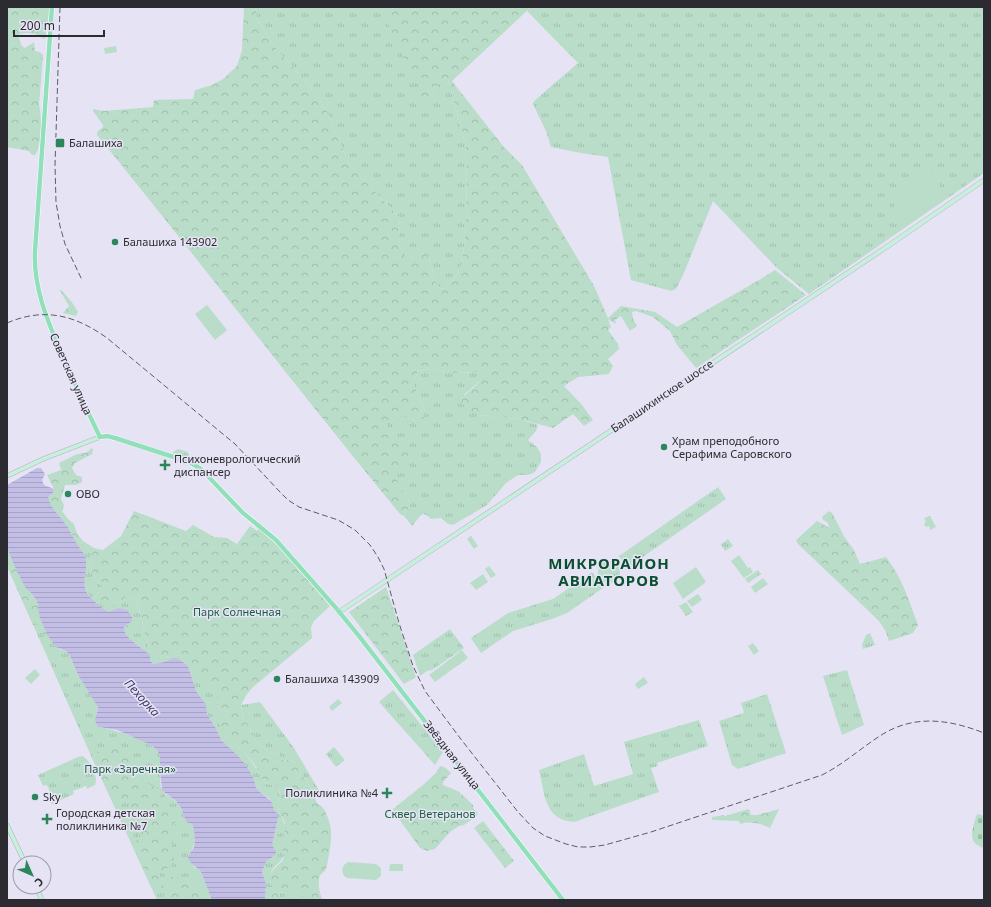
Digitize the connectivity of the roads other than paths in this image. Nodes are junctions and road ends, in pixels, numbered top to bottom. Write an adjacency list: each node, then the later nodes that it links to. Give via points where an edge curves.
1 (52, 7): 3 (main road, Советская улица, via 35,278 54,337)
2 (984, 180): 5 (main road, Балашихинское шоссе)
3 (100, 437): 4 (main road); 5 (main road, via 115,438 189,462 197,467 243,513 276,540)
4 (7, 476)
5 (339, 612): 8 (main road, Звёздная улица)
6 (7, 825): 7 (main road)
7 (21, 855)
8 (563, 900)

